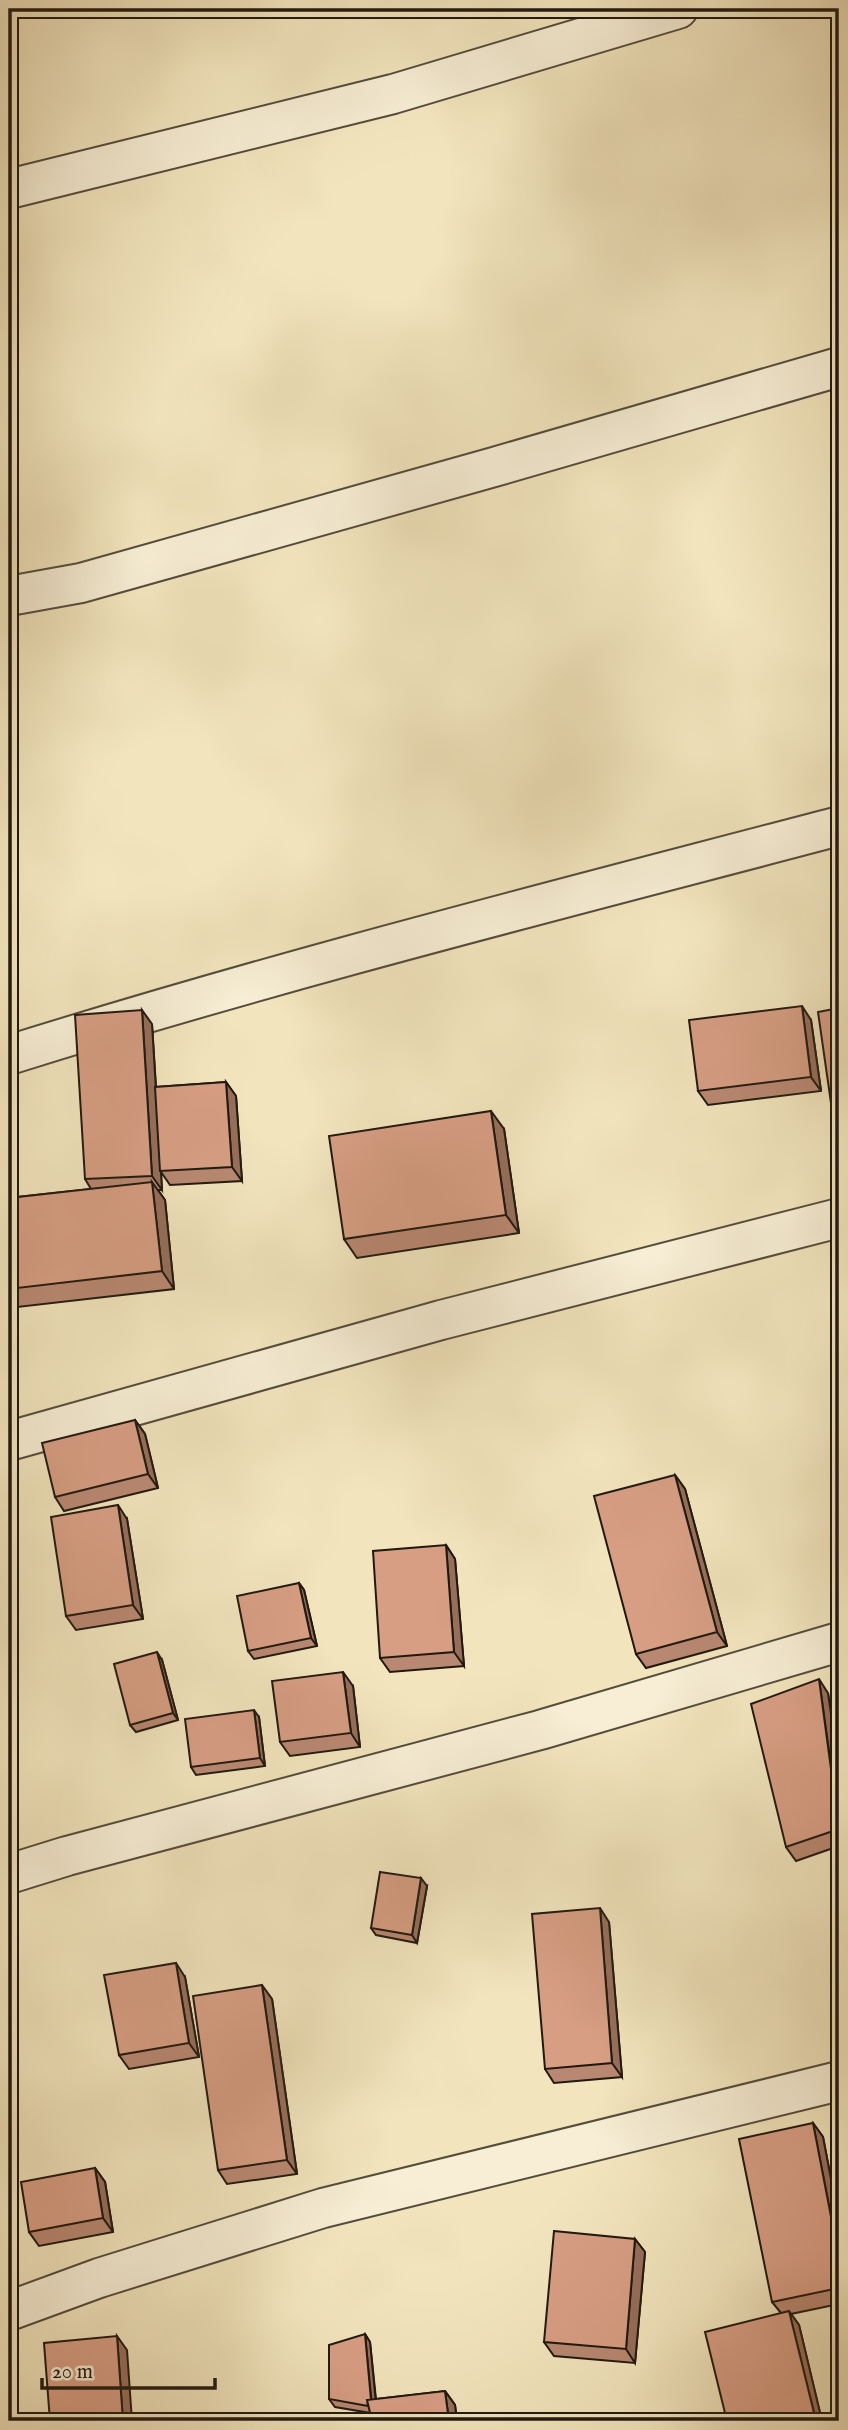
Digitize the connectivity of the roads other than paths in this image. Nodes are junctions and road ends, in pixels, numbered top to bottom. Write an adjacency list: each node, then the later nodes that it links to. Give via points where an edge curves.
1 (678, 9): 2 (street, via 393,94)
2 (9, 189)
3 (839, 367): 4 (street, via 108,575)
4 (9, 596)
5 (839, 826): 6 (street, via 467,924)
6 (9, 1055)
7 (839, 1218): 8 (street, via 441,1320)
8 (9, 1441)
9 (839, 1642): 10 (street, via 541,1730)
10 (9, 1874)
11 (839, 2081): 12 (street, via 323,2208)
12 (9, 2311)

